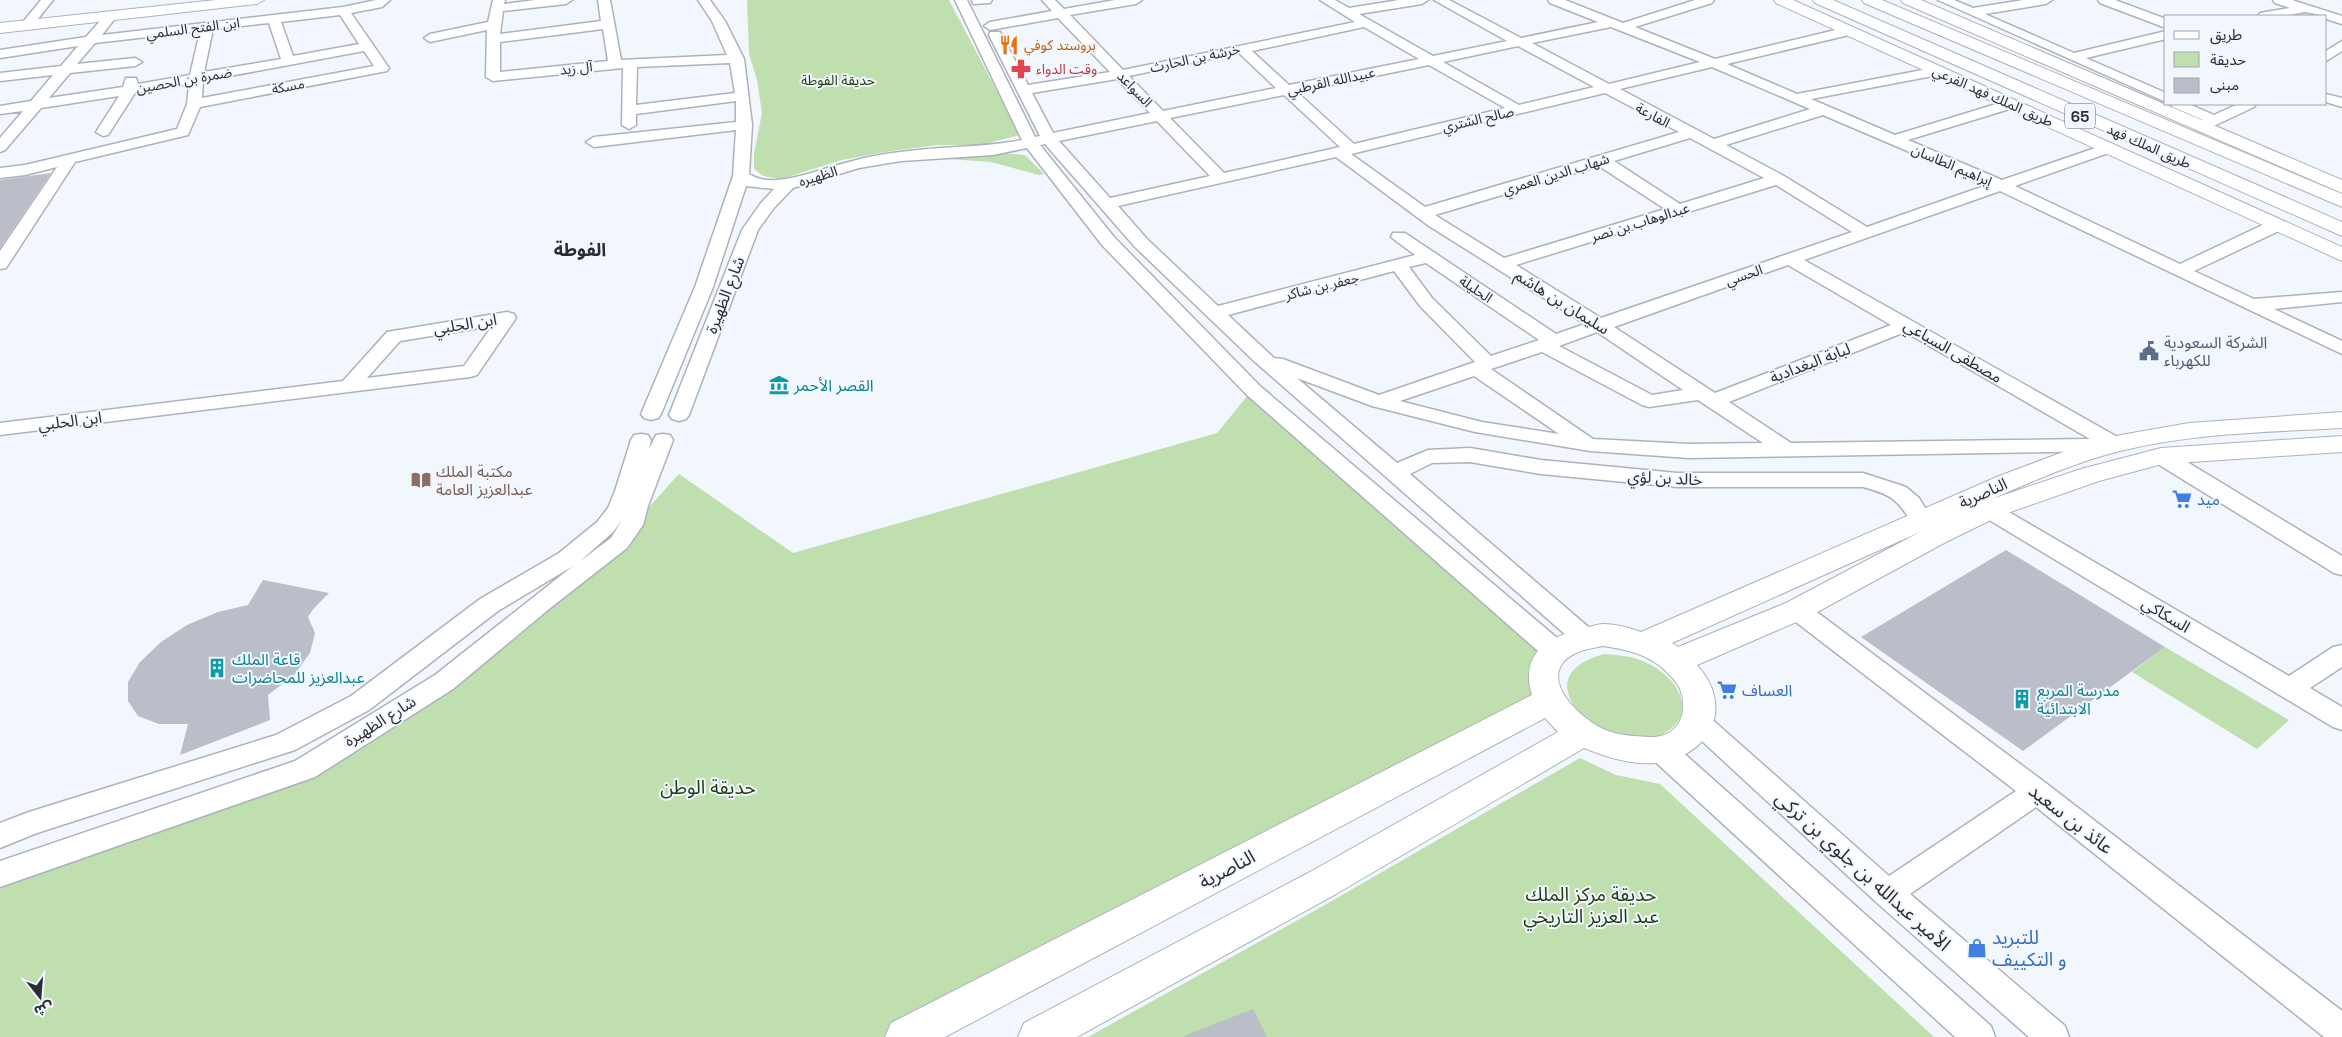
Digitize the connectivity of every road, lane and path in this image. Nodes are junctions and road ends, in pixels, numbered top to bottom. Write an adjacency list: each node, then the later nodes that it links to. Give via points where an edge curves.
1 (47, 0): 38 (street)
2 (116, 0): 34 (street)
3 (227, 0): 27 (main road)
4 (257, 0): 34 (main road)
5 (384, 0): 30 (street, ابن الفتح السلمي)
6 (566, 0): 28 (street)
7 (604, 0): 42 (street)
8 (704, 0): 60 (street, via 715,14)
9 (975, 0): 45 (street); 97 (street)
10 (1048, 0): 33 (street, السواعد)
11 (1136, 0): 33 (street)
12 (1326, 0): 31 (street)
13 (1422, 0): 31 (street)
14 (1440, 0): 52 (street, الفارعة)
15 (1558, 0): 43 (street, إبراهيم الطاسان)
16 (1708, 0): 43 (street, عبيدالله القرطبي)
17 (1781, 0): 47 (main road, طريق الملك فهد الفرعي)
18 (1800, 0): 78 (main road, via 2009,91)
19 (1820, 0): 78 (main road, طريق الملك فهد / 65)
20 (1869, 0): 105 (main road, طريق الملك فهد / 65)
21 (1895, 0): 105 (main road, via 2175,123)
22 (1908, 0): 91 (main road)
23 (1944, 0): 32 (street)
24 (2046, 0): 32 (street)
25 (2104, 0): 40 (street)
26 (2279, 0): 29 (street)
27 (194, 2): 34 (main road)
28 (498, 4): 41 (street, آل زيد)
29 (2306, 8): 35 (street); 37 (street)
30 (344, 11): 36 (street, ابن الفتح السلمي); 55 (street)
31 (1346, 12): 39 (street)
32 (1972, 12): 59 (street)
33 (1062, 13): 45 (street); 68 (street, السواعد)
34 (108, 15): 38 (main road); 46 (main road); 51 (street)
35 (2269, 15)
36 (274, 19): 44 (street, ابن الفتح السلمي); 62 (street)
37 (2342, 20)
38 (30, 22): 46 (main road)
39 (1366, 23): 56 (street, خرشة بن الحارث); 61 (street)
40 (2164, 23)
41 (494, 24): 49 (street); 50 (street, آل زيد)
42 (608, 24): 50 (street); 63 (street)
43 (1618, 25): 52 (street, عبيدالله القرطبي); 65 (street, إبراهيم الطاسان)
44 (207, 26): 54 (street, ابن الفتح السلمي); 70 (street)
45 (990, 26): 73 (street)
46 (0, 27)
47 (1848, 31): 65 (street, صالح الشتري); 67 (main road, طريق الملك فهد الفرعي)
48 (2164, 36): 59 (street)
49 (430, 38)
50 (494, 39): 63 (street, آل زيد, via 492,77)
51 (91, 41): 54 (street, ابن الفتح السلمي); 57 (street, ابن الفتح السلمي); 66 (street)
52 (1519, 42): 61 (street, عبيدالله القرطبي); 71 (street, الفارعة)
53 (2342, 45): 58 (street)
54 (140, 48): 66 (street); 72 (street)
55 (367, 48): 62 (street, ضمرة بن الحصين); 80 (street, مسكة, via 382,68)
56 (1242, 49): 68 (street, خرشة بن الحارث); 74 (street, سليمان بن هاشم)
57 (0, 54)
58 (2327, 56)
59 (2073, 57): 76 (street)
60 (737, 59): 64 (street, آل زيد); 75 (street)
61 (1430, 60): 74 (street, عبيدالله القرطبي); 88 (street)
62 (288, 61): 70 (street, ضمرة بن الحصين)
63 (616, 64): 64 (street, آل زيد)
64 (630, 64): 87 (street)
65 (1716, 64): 71 (street, صالح الشتري); 77 (street, إبراهيم الطاسان)
66 (66, 69): 69 (street); 83 (street)
67 (1938, 71): 77 (street); 81 (main road, طريق الملك فهد الفرعي)
68 (1121, 74): 73 (street, خرشة بن الحارث); 90 (street, السواعد)
69 (0, 77)
70 (196, 77): 72 (street, ضمرة بن الحصين); 80 (street)
71 (1606, 89): 88 (street, صالح الشتري); 94 (street, الفارعة)
72 (130, 90): 83 (street, ضمرة بن الحصين); 93 (street)
73 (1024, 90): 97 (street)
74 (1286, 91): 90 (street, عبيدالله القرطبي); 102 (street, سليمان بن هاشم)
75 (743, 96): 87 (street); 92 (street)
76 (2164, 97)
77 (1796, 98): 89 (street, إبراهيم الطاسان)
78 (2041, 98): 120 (main road, طريق الملك فهد / 65)
79 (2327, 98): 82 (street)
80 (194, 104): 104 (street, via 183,132)
81 (2010, 104): 96 (street); 101 (main road, طريق الملك فهد الفرعي)
82 (2342, 104)
83 (34, 105): 86 (street, ضمرة بن الحصين); 100 (street)
84 (2179, 105): 91 (street)
85 (2247, 105): 91 (street)
86 (0, 110)
87 (630, 110): 95 (street)
88 (1518, 110): 102 (street, صالح الشتري)
89 (1823, 110): 96 (street, إبراهيم الطاسان); 99 (street)
90 (1162, 117): 97 (street, عبيدالله القرطبي); 110 (street, السواعد)
91 (2207, 124): 114 (main road)
92 (745, 125): 95 (street); 109 (street)
93 (103, 132)
94 (1689, 134): 99 (street, الفارعة); 106 (street, شهاب الدين العمري)
95 (629, 139): 98 (street)
96 (1894, 140): 113 (street, إبراهيم الطاسان)
97 (1040, 141): 103 (street, الظهيره); 107 (street); 116 (street)
98 (594, 142)
99 (1711, 145): 111 (street, الفارعة)
100 (0, 147)
101 (2109, 148): 113 (street, الحسي); 119 (main road, طريق الملك فهد الفرعي)
102 (1345, 150): 110 (street, صالح الشتري); 118 (street, سليمان بن هاشم)
103 (974, 152): 107 (street, via 1025,153 1042,160); 112 (street, الظهيره, via 901,156 857,164)
104 (70, 159): 108 (street); 126 (street)
105 (2245, 159): 115 (main road, طريق الملك فهد / 65)
106 (1601, 160): 117 (street); 118 (street, شهاب الدين العمري)
107 (1053, 170): 159 (street, via 1108,241 1254,391)
108 (0, 173)
109 (741, 176): 112 (street, الظهيره, via 752,183); 142 (street, شارع الظهيرة, via 704,287)
110 (1221, 179): 116 (street, صالح الشتري)
111 (1778, 180): 117 (street, عبدالوهاب بن نصر); 121 (street, الفارعة)
112 (788, 185): 143 (street, شارع الظهيرة, via 750,230)
113 (2000, 185): 121 (street, الحسي); 129 (street, إبراهيم الطاسان)
114 (2342, 187)
115 (2342, 201)
116 (1106, 204): 132 (street, via 1153,255)
117 (1678, 210): 127 (street, عبدالوهاب بن نصر)
118 (1429, 218): 122 (street, شهاب الدين العمري); 127 (street, سليمان بن هاشم)
119 (2277, 225): 123 (main road, طريق الملك فهد الفرعي); 129 (street)
120 (2342, 230)
121 (1865, 232): 125 (street, الحسي)
122 (1400, 237): 124 (street, الحليلة)
123 (2342, 255)
124 (1429, 257): 128 (street, جعفر بن شاكر); 135 (street, الحليلة)
125 (1790, 259): 133 (street, الحسي); 134 (street, مصطفى السباعي)
126 (0, 264)
127 (1502, 264): 133 (street, سليمان بن هاشم)
128 (1399, 266): 132 (street, جعفر بن شاكر); 138 (street)
129 (2180, 271): 131 (street, إبراهيم الطاسان)
130 (2342, 297): 131 (street)
131 (2251, 305): 136 (street, إبراهيم الطاسان)
132 (1214, 313): 137 (street)
133 (1599, 325): 135 (street, الحسي); 140 (street, سليمان بن هاشم)
134 (1907, 325): 140 (street, لبابة البغدادية); 148 (street, مصطفى السباعي)
135 (1548, 343): 138 (street, الحسي); 140 (street, الحليلة, via 1650,401)
136 (2342, 348)
137 (1261, 357): 141 (street); 152 (street)
138 (1482, 366): 141 (street, الحسي); 147 (street)
139 (349, 386): 139 (street, ابن الحلبي, via 394,336 507,318 470,371); 145 (street, ابن الحلبي)
140 (1707, 397): 150 (street, سليمان بن هاشم)
141 (1379, 402): 147 (street, via 1482,428)
142 (652, 414): 143 (street); 146 (street, شارع الظهيرة, via 633,427 634,436)
143 (679, 415): 146 (street, شارع الظهيرة, via 684,421 683,426 675,435)
144 (2342, 420): 148 (main road, الناصرية, via 2210,428)
145 (0, 429)
146 (652, 440): 169 (street, شارع الظهيرة, via 618,510 605,526 567,560 489,605 360,703 285,743 28,824); 170 (street, شارع الظهيرة, via 632,525 619,543 444,682 305,768)
147 (1590, 445): 150 (street, via 1689,451)
148 (2115, 445): 150 (street); 154 (main road, الناصرية, via 2058,462)
149 (2338, 447): 151 (main road, الناصرية)
150 (1786, 449)
151 (2161, 456): 153 (main road, الناصرية, via 2090,475); 155 (street)
152 (1394, 473): 154 (street, خالد بن لؤي, via 1428,458 1470,455 1550,468 1677,480 1862,480 1905,495 1916,505); 157 (street)
153 (1989, 510): 156 (main road, الناصرية); 162 (street, السكاكي)
154 (1922, 521): 158 (main road, الناصرية)
155 (2342, 567)
156 (1797, 610): 161 (main road, الناصرية); 168 (street, عائذ بن سعيد)
157 (1584, 637): 158 (main road, via 1624,637); 159 (main road)
158 (1644, 643): 161 (main road)
159 (1555, 651): 163 (main road, via 1544,667 1543,684)
160 (2342, 654): 162 (street)
161 (1675, 661): 165 (main road, via 1690,675 1698,691 1701,707)
162 (2290, 689): 164 (street, السكاكي)
163 (1549, 701): 166 (main road, via 1562,719); 173 (main road, الناصرية)
164 (2342, 720)
165 (1698, 722): 167 (main road, via 1690,734); 171 (street, الأمير عبدالله بن جلوي بن تركي)
166 (1581, 734): 167 (main road, via 1612,747); 174 (main road, via 1323,883)
167 (1660, 749): 175 (street)
168 (2037, 792): 171 (street); 172 (street, عائذ بن سعيد)
169 (0, 836)
170 (0, 874)
171 (1887, 893): 176 (street, الأمير عبدالله بن جلوي بن تركي)
172 (2342, 1032)
173 (905, 1037)
174 (1038, 1037)
175 (1979, 1037)
176 (2053, 1037)

